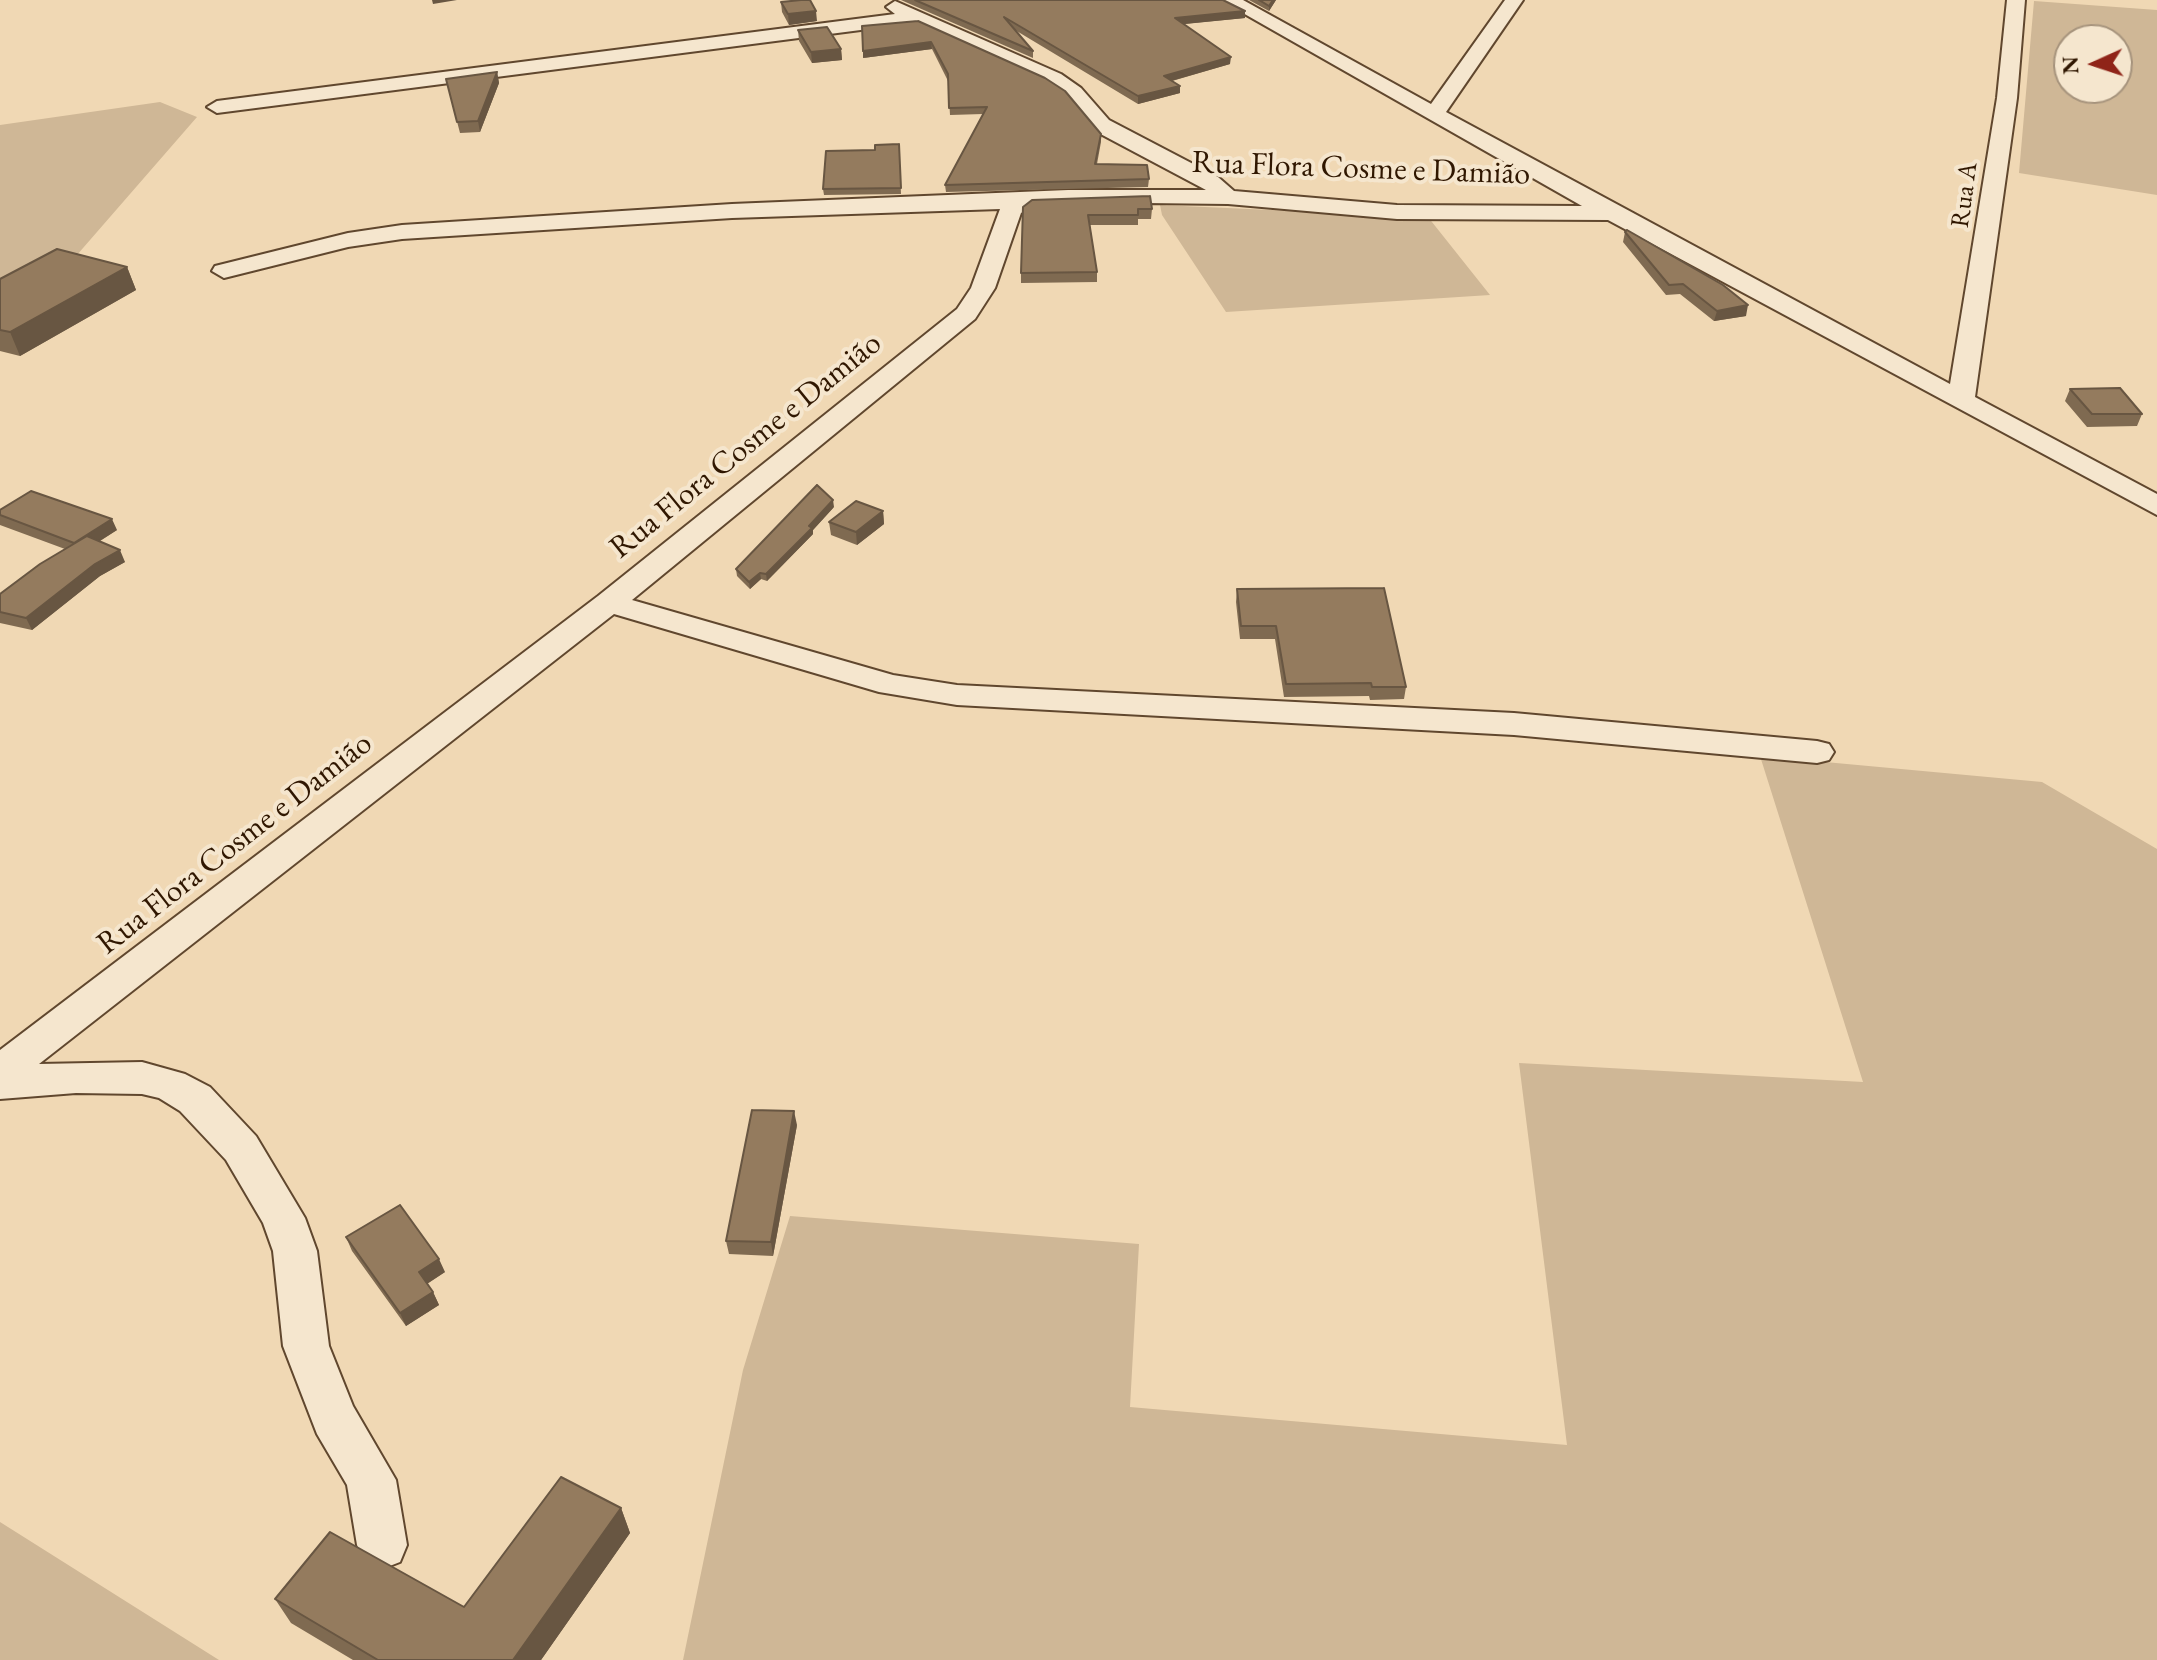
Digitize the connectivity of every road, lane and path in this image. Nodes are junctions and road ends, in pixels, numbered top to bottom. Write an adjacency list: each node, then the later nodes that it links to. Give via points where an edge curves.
1 (878, 0): 6 (street)
2 (1229, 0): 5 (street)
3 (1514, 0): 8 (street)
4 (2016, 0): 13 (street, Rua A, via 2007,98)
5 (1271, 9): 8 (street)
6 (915, 17): 7 (street); 9 (street, via 1054,78 1074,92 1101,125 1210,182)
7 (217, 107)
8 (1434, 114): 11 (street)
9 (1228, 197): 10 (street, Rua Flora Cosme e Damião); 11 (street, Rua Flora Cosme e Damião, via 1342,209)
10 (1026, 201): 12 (street, via 732,211 402,232); 15 (street, Rua Flora Cosme e Damião, via 1011,209 983,288 966,314)
11 (1612, 213): 13 (street)
12 (224, 271)
13 (1961, 397): 14 (street)
14 (2157, 506)
15 (609, 603): 16 (street, via 891,685 957,695 1514,724); 17 (street, Rua Flora Cosme e Damião)
16 (1817, 752)
17 (0, 1072)
18 (0, 1083): 19 (street, via 115,1076 156,1081 195,1099 241,1148 283,1218 295,1251 306,1346 334,1418 371,1480)
19 (382, 1545)

